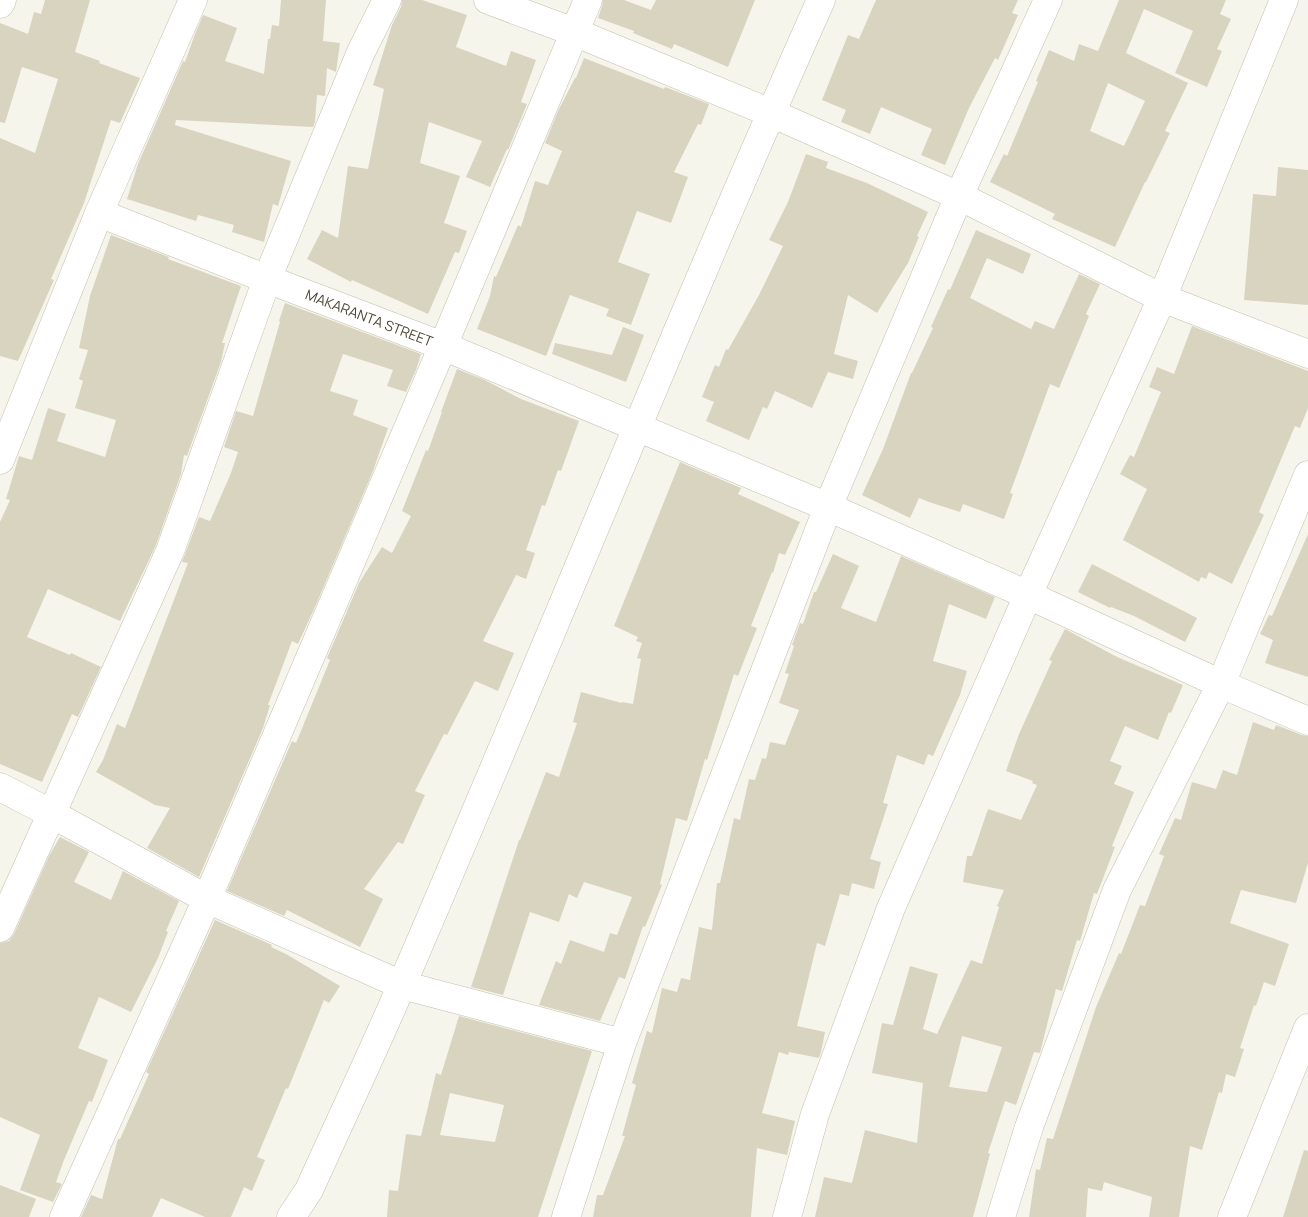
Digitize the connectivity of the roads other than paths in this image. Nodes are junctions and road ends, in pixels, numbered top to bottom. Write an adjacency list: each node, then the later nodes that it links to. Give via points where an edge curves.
1 (2, 0): 9 (street)
2 (193, 0): 13 (street)
3 (387, 0): 14 (street, via 360,52)
4 (488, 0): 10 (street)
5 (588, 0): 10 (street)
6 (821, 0): 11 (street)
7 (1048, 0): 12 (street)
8 (1284, 0): 15 (street)
9 (0, 4)
10 (574, 32): 11 (street); 16 (street)
11 (771, 113): 12 (street); 18 (street)
12 (959, 196): 15 (street); 21 (street)
13 (99, 212): 14 (street, MAKARANTA STREET); 19 (street)
14 (267, 279): 16 (street, MAKARANTA STREET); 26 (street, via 170,551)
15 (1162, 298): 17 (street); 22 (street)
16 (443, 346): 18 (street, MAKARANTA STREET); 27 (street)
17 (1308, 354)
18 (636, 427): 21 (street, MAKARANTA STREET); 29 (street)
19 (0, 460)
20 (1308, 476): 23 (street)
21 (828, 507): 22 (street, MAKARANTA STREET); 31 (street)
22 (1028, 594): 23 (street, MAKARANTA STREET); 35 (street, via 891,908 815,1114)
23 (1221, 684): 24 (street, MAKARANTA STREET); 36 (street, via 1117,890 1029,1126)
24 (1308, 721)
25 (0, 787): 26 (street)
26 (52, 814): 27 (street); 28 (street)
27 (207, 899): 29 (street); 32 (street)
28 (0, 928)
29 (402, 985): 31 (street); 33 (street, via 309,1190)
30 (1308, 1028): 37 (street)
31 (622, 1043): 34 (street)
32 (64, 1217)
33 (291, 1217)
34 (566, 1217)
35 (787, 1217)
36 (1001, 1217)
37 (1232, 1217)

